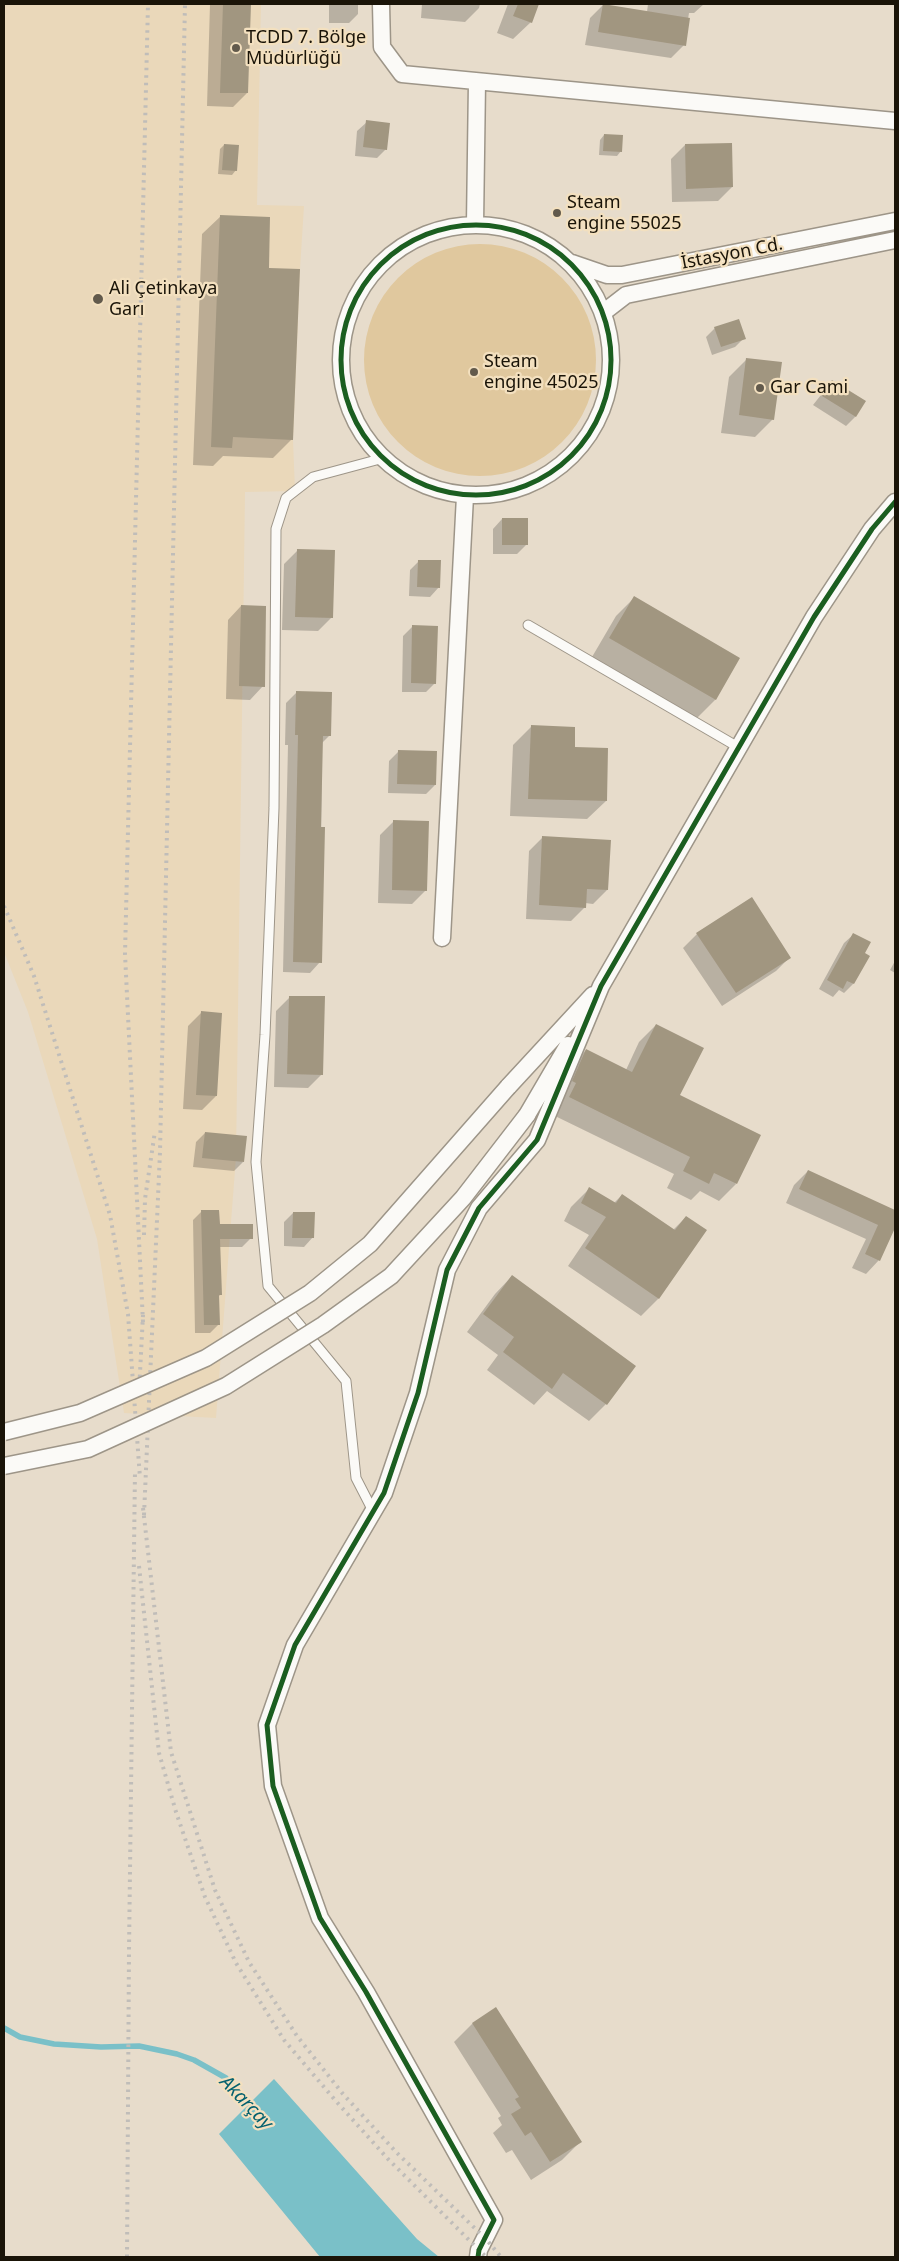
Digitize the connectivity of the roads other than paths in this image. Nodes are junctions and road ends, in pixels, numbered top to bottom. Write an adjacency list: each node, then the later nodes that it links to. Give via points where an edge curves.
1 (380, 4): 2 (street, via 382,47 402,74)
2 (478, 82): 3 (street); 5 (street)
3 (895, 121)
4 (895, 221): 7 (street, İstasyon Cd., via 622,275 607,275)
5 (475, 224): 7 (street, via 510,228 542,241); 9 (street, via 430,232 390,255 359,289 342,332 341,378 354,422)
6 (895, 240): 8 (street, İstasyon Cd., via 626,295)
7 (570, 262): 8 (street, via 590,285)
8 (604, 312): 10 (street, via 613,357 606,402 586,442 552,474 510,493)
9 (380, 459): 10 (street, via 420,484); 18 (lane, via 313,477 286,498 276,529 274,808 265,1035 256,1162 268,1286 346,1381 356,1478)
10 (465, 496): 14 (street)
11 (895, 502): 13 (street, via 872,529 814,617)
12 (528, 625): 13 (lane)
13 (738, 747): 15 (street)
14 (442, 938)
15 (601, 986): 16 (street, bridge, via 370,1244 310,1293 206,1358 80,1413); 17 (street, bridge, via 527,1115 463,1198 391,1276 323,1325 226,1386 88,1449); 18 (street, via 537,1140 479,1208 447,1270 418,1393 384,1493)
16 (4, 1432)
17 (4, 1466)
18 (373, 1511): 19 (street, via 295,1645 267,1725 273,1786 320,1918 371,2000 494,2220)
19 (478, 2257)

